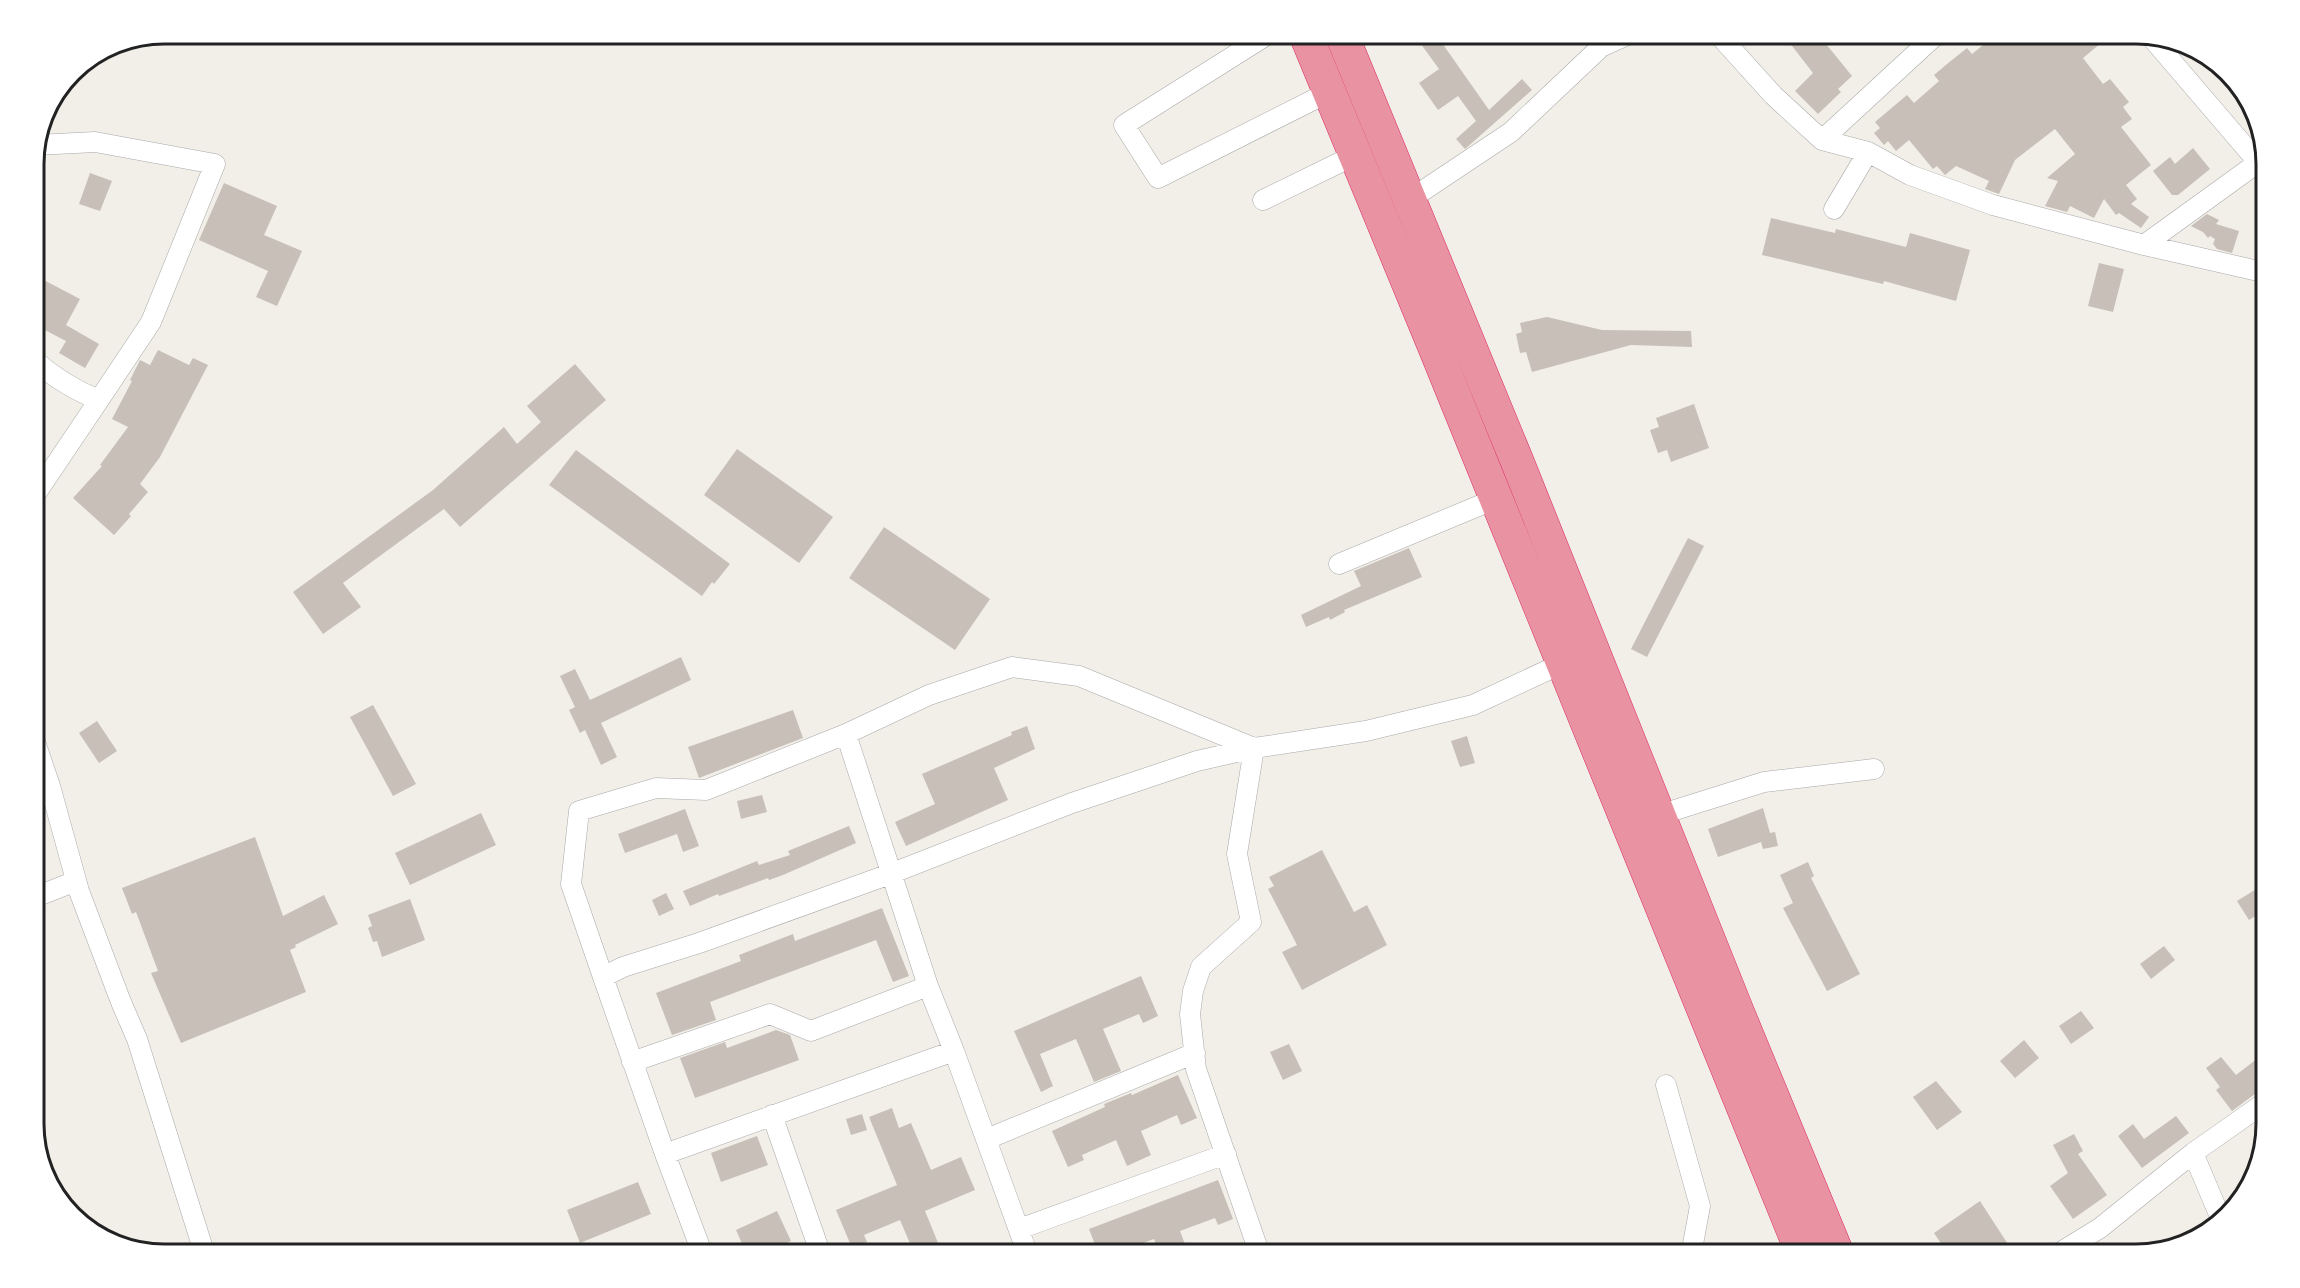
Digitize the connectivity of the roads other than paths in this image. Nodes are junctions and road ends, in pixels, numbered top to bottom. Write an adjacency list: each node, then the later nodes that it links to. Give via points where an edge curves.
1 (1253, 44): 8 (street, via 1124,125 1158,178)
2 (1309, 44): 8 (highway)
3 (1345, 44): 16 (highway)
4 (1608, 44): 16 (street, via 1511,132)
5 (1727, 44): 9 (street)
6 (1926, 44): 9 (street)
7 (2160, 47): 12 (street)
8 (1329, 92): 13 (highway)
9 (1822, 140): 11 (street)
10 (46, 145): 21 (street, via 95,142 215,164 151,322)
11 (1868, 152): 17 (street); 18 (street, via 1910,175 1993,205)
12 (2255, 152)
13 (1355, 155): 15 (street); 23 (highway)
14 (2256, 163): 18 (street)
15 (1263, 200)
16 (1409, 200): 30 (highway)
17 (1834, 209)
18 (2144, 245): 19 (street)
19 (2256, 270)
20 (44, 369): 21 (street)
21 (99, 400): 22 (street)
22 (44, 482)
23 (1495, 499): 24 (street); 25 (highway)
24 (1339, 564)
25 (1563, 663): 27 (street, via 1473,705 1366,731); 54 (highway)
26 (846, 734): 27 (street, via 928,695 1012,667 1079,676); 31 (street); 34 (street, via 706,790 656,788 579,811 570,884)
27 (1254, 748): 31 (street, via 1197,761 1072,803); 37 (street, via 1237,854 1251,922 1201,967 1190,1014)
28 (44, 768): 32 (street)
29 (1874, 769): 30 (street, via 1764,782)
30 (1659, 815): 55 (highway)
31 (890, 874): 34 (street); 35 (street)
32 (76, 881): 33 (street); 48 (street, via 138,1039)
33 (44, 894)
34 (603, 977): 38 (street)
35 (928, 986): 36 (street); 38 (street, via 811,1030 770,1014)
36 (954, 1051): 41 (street); 42 (street)
37 (1195, 1053): 42 (street); 45 (street, via 1196,1069)
38 (632, 1062): 44 (street)
39 (1666, 1085): 53 (street, via 1700,1206)
40 (2256, 1109): 43 (street)
41 (772, 1115): 44 (street); 50 (street)
42 (987, 1139): 47 (street)
43 (2193, 1153): 46 (street); 56 (street, via 2100,1228)
44 (665, 1154): 49 (street)
45 (1226, 1154): 47 (street); 52 (street)
46 (2218, 1212)
47 (1018, 1229): 51 (street)
48 (202, 1244)
49 (699, 1244)
50 (817, 1244)
51 (1024, 1244)
52 (1256, 1244)
53 (1693, 1244)
54 (1799, 1244)
55 (1833, 1244)
56 (2074, 1244)

